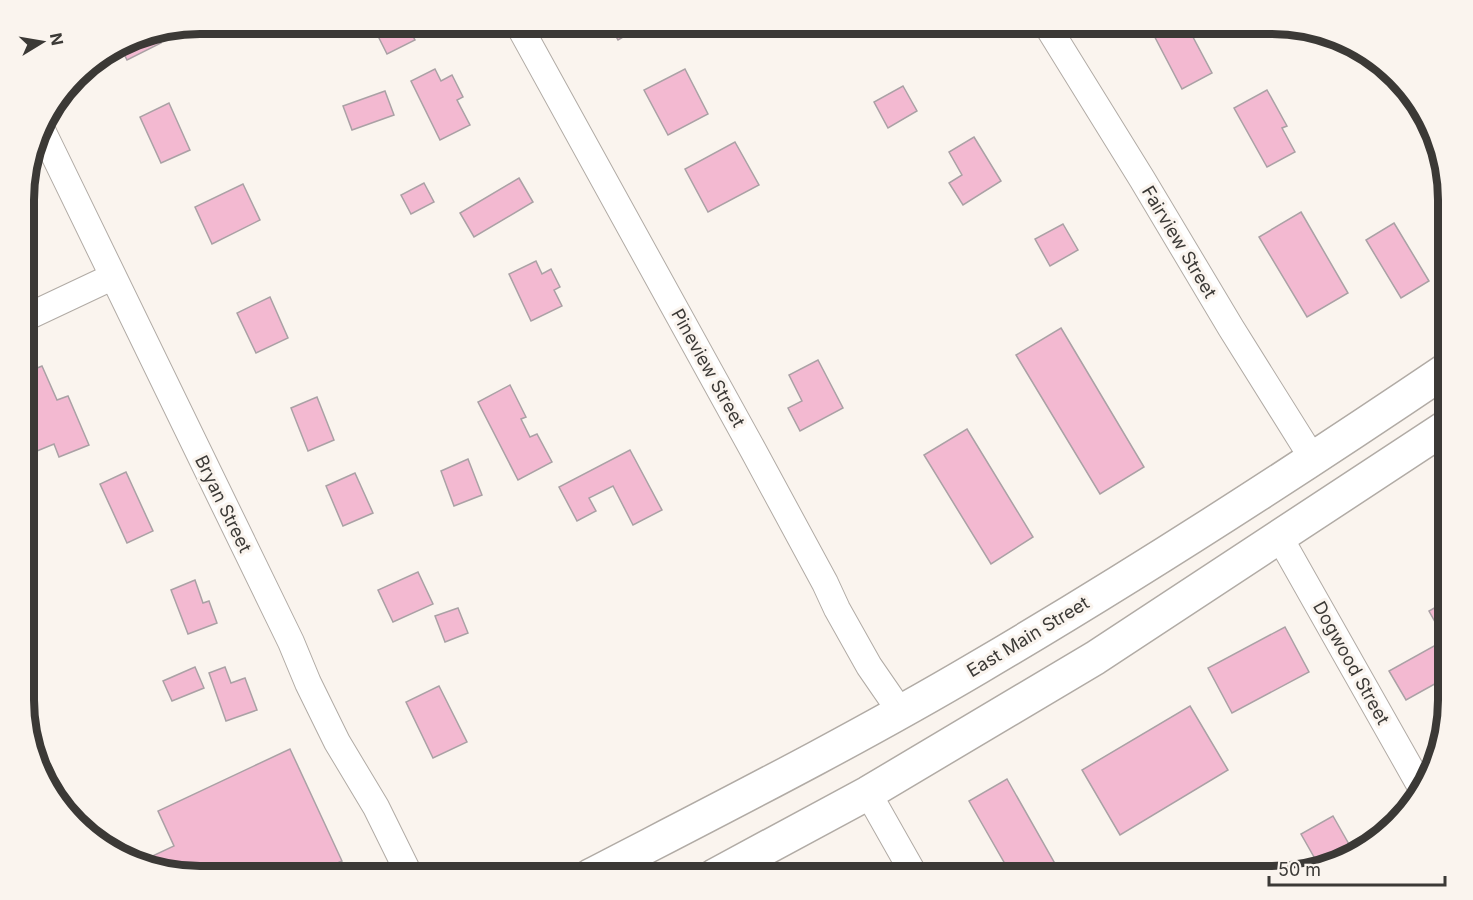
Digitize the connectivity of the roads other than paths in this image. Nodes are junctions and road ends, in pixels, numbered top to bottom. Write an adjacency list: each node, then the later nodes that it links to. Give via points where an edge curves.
1 (524, 34): 10 (street, Pineview Street, via 837,609)
2 (1052, 34): 8 (street, Fairview Street)
3 (46, 140): 4 (street, Bryan Street)
4 (112, 277): 5 (street); 14 (street, Bryan Street, via 337,742)
5 (35, 314)
6 (1438, 375): 8 (main road, East Main Street)
7 (1438, 432): 9 (main road)
8 (1313, 459): 10 (main road, East Main Street, via 1068,614)
9 (1281, 538): 11 (street, Dogwood Street); 12 (main road, via 1095,658)
10 (900, 711): 15 (main road, East Main Street)
11 (1417, 780)
12 (868, 794): 13 (street); 16 (main road)
13 (909, 865)
14 (405, 866)
15 (610, 866)
16 (734, 866)

